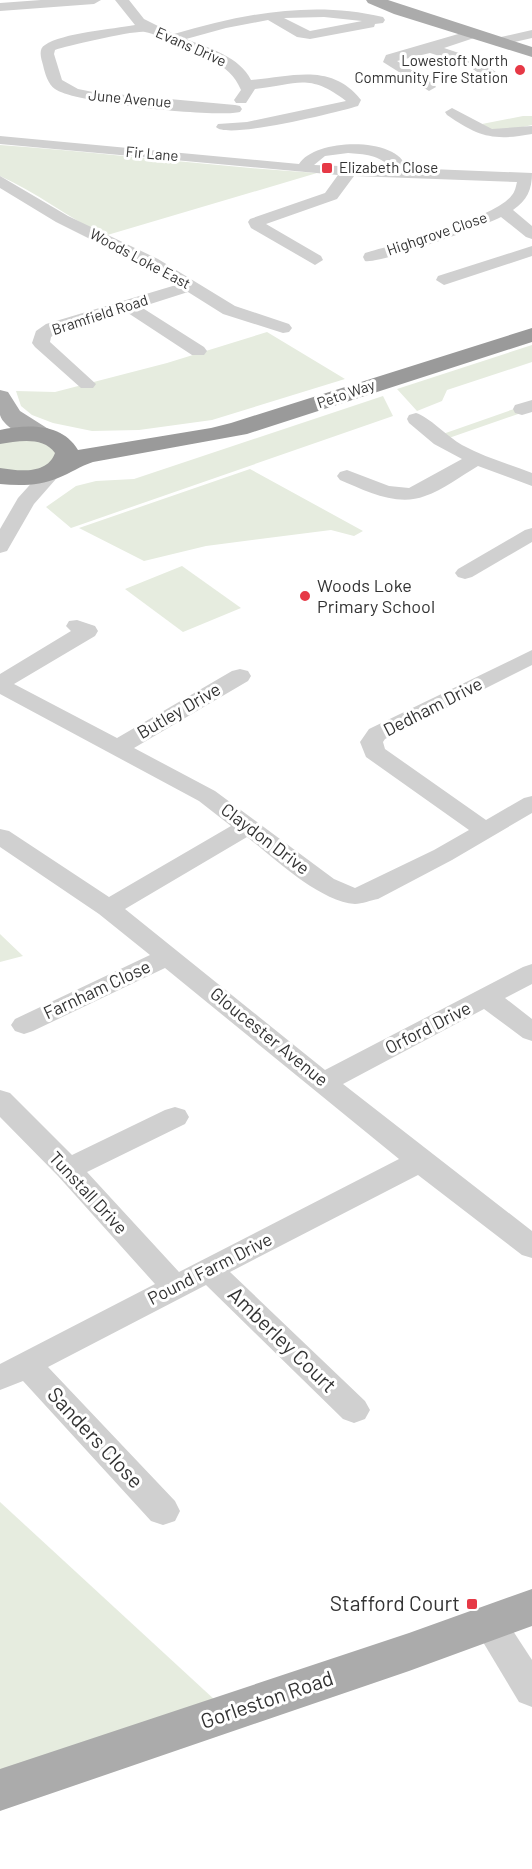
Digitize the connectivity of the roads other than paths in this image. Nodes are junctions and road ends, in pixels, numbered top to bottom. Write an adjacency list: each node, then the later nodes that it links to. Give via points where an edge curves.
1 (94, 0): 4 (street)
2 (122, 0): 10 (street, Evans Drive, via 132,16)
3 (374, 0): 7 (main road)
4 (41, 2): 6 (street)
5 (342, 6): 8 (street); 9 (street)
6 (0, 7)
7 (400, 11): 9 (street); 11 (main road)
8 (269, 15): 9 (street, via 310,35); 13 (street)
9 (378, 20)
10 (146, 27): 13 (street, Evans Drive); 20 (street, June Avenue, via 52,46 47,54 55,80 66,90 89,96)
11 (472, 34): 14 (main road); 15 (street)
12 (532, 34): 14 (street)
13 (172, 39): 18 (street, Evans Drive, via 230,64 242,73)
14 (497, 42): 16 (main road)
15 (430, 48): 17 (street, via 472,62); 19 (street, via 390,60)
16 (532, 52)
17 (498, 80)
18 (248, 85): 20 (street); 25 (street, via 311,76 323,79 354,100 340,107)
19 (429, 87)
20 (235, 109): 25 (street)
21 (452, 112): 23 (street)
22 (498, 119): 23 (street)
23 (471, 125): 24 (street, via 495,136)
24 (532, 130)
25 (218, 135): 27 (street)
26 (0, 140): 27 (street, Fir Lane)
27 (202, 159): 28 (street, Fir Lane)
28 (304, 169): 29 (street, Fir Lane); 30 (street, via 308,160 318,154 358,149 390,157 398,165)
29 (349, 171): 30 (street, Fir Lane); 38 (street, via 331,196 256,222)
30 (398, 174): 31 (street, Fir Lane)
31 (529, 178): 33 (street, Highgrove Close)
32 (0, 181): 40 (street, Woods Loke East)
33 (526, 199): 34 (street, Highgrove Close)
34 (503, 210): 35 (street, Highgrove Close); 37 (street, Highgrove Close)
35 (532, 234)
36 (532, 251): 39 (street)
37 (371, 257)
38 (315, 260)
39 (444, 280)
40 (191, 286): 41 (street, Bramfield Road); 42 (street, Woods Loke East, via 229,310)
41 (127, 305): 44 (street); 45 (street, Bramfield Road, via 52,328 42,335 41,343)
42 (283, 328)
43 (532, 334): 50 (highway, Peto Way, via 268,420 218,434)
44 (198, 351)
45 (87, 384)
46 (2, 413): 49 (main road)
47 (416, 419): 51 (street, via 444,444)
48 (0, 437): 49 (highway, Peto Way)
49 (47, 437): 50 (highway, Peto Way); 52 (highway, via 65,447 67,459)
50 (159, 443): 52 (highway, Peto Way, via 87,455)
51 (476, 459): 53 (street, via 408,495 385,492); 55 (street)
52 (57, 468): 54 (highway, Peto Way, via 33,477); 56 (street)
53 (347, 476)
54 (5, 477): 56 (street, via 22,490)
55 (532, 480)
56 (25, 502): 58 (street)
57 (532, 534): 59 (street)
58 (0, 547)
59 (465, 573)
60 (77, 626): 63 (street, via 87,631)
61 (532, 657): 67 (street, Dedham Drive, via 377,734 371,742 374,752)
62 (240, 676): 64 (street, Butley Drive)
63 (0, 684): 64 (street, Claydon Drive)
64 (119, 747): 66 (street, Claydon Drive, via 207,796)
65 (532, 803): 67 (street, Claydon Drive)
66 (249, 826): 67 (street, Claydon Drive, via 325,884 355,896 369,893); 69 (street)
67 (486, 831)
68 (0, 836): 69 (street, Gloucester Avenue)
69 (108, 908): 70 (street, Gloucester Avenue)
70 (169, 956): 73 (street, Farnham Close); 75 (street, Gloucester Avenue)
71 (532, 973): 72 (street, Orford Drive)
72 (487, 998): 74 (street); 75 (street, Orford Drive)
73 (24, 1024)
74 (532, 1032)
75 (324, 1082): 78 (street, Gloucester Avenue)
76 (0, 1100): 79 (street, Tunstall Drive)
77 (175, 1117): 79 (street)
78 (420, 1161): 80 (street, Gloucester Avenue); 81 (street, Pound Farm Drive)
79 (68, 1169): 82 (street, Tunstall Drive)
80 (532, 1247)
81 (209, 1270): 82 (street, Pound Farm Drive); 84 (street, Amberley Court)
82 (175, 1287): 83 (street, Pound Farm Drive)
83 (14, 1372): 85 (street, Sanders Close)
84 (354, 1410)
85 (163, 1511)
86 (532, 1607): 87 (main road, Gorleston Road)
87 (488, 1622): 88 (street); 89 (main road, Gorleston Road)
88 (532, 1691)
89 (0, 1790)

